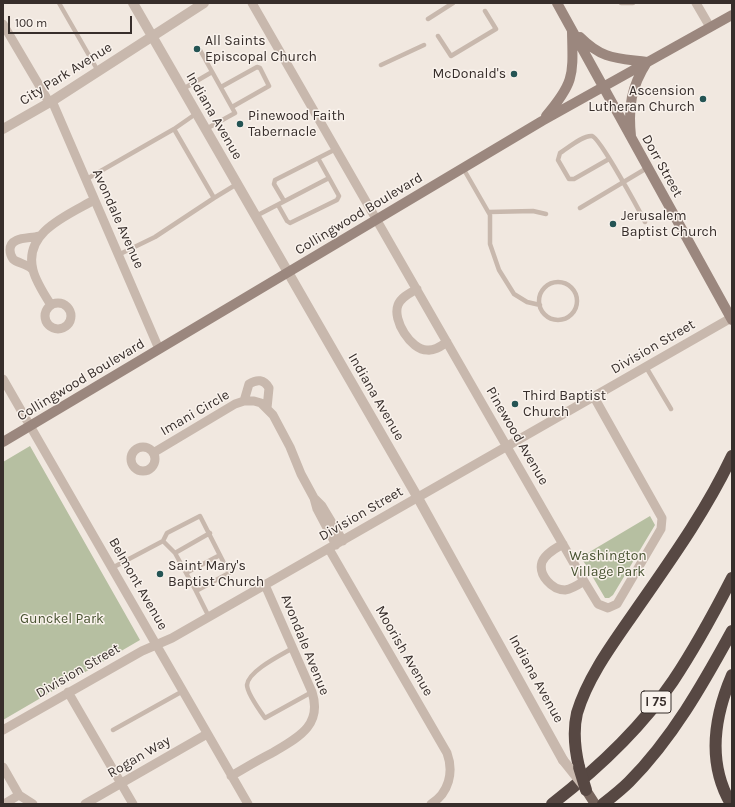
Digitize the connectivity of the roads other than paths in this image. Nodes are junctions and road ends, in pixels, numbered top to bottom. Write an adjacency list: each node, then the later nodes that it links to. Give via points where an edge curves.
1 (59, 3): 23 (lane)
2 (133, 3): 17 (street, Indiana Avenue)
3 (204, 3): 17 (street, City Park Avenue)
4 (252, 3): 36 (street, Pinewood Avenue)
5 (453, 3): 10 (lane)
6 (557, 3): 16 (main road, Dorr Street)
7 (621, 3): 8 (lane)
8 (633, 3)
9 (696, 3): 15 (street)
10 (446, 5): 13 (lane)
11 (485, 11): 18 (lane, via 496,29 452,56)
12 (732, 15): 15 (main road, Collingwood Boulevard)
13 (428, 19)
14 (3, 24): 28 (street, Avondale Avenue)
15 (710, 27): 21 (main road, Collingwood Boulevard)
16 (572, 30): 21 (main road, via 589,46 606,56); 25 (main road, Dorr Street); 31 (main road, via 572,73 569,84)
17 (152, 36): 23 (street, City Park Avenue); 27 (street, Indiana Avenue)
18 (438, 36)
19 (424, 45): 22 (lane)
20 (200, 50): 24 (lane)
21 (647, 62): 25 (main road, Collingwood Boulevard); 35 (main road, via 632,91)
22 (381, 65)
23 (98, 71): 28 (street, City Park Avenue)
24 (212, 72): 26 (lane); 27 (lane)
25 (603, 87): 31 (main road, Collingwood Boulevard); 35 (main road, Dorr Street)
26 (221, 88): 29 (lane); 29 (lane, via 256,67 260,68 269,86)
27 (183, 89): 30 (street, Indiana Avenue)
28 (50, 102): 32 (street, City Park Avenue); 42 (street, Avondale Avenue)
29 (232, 107): 34 (lane, via 234,114)
30 (197, 113): 33 (lane); 34 (street, Indiana Avenue)
31 (542, 121): 39 (main road, Collingwood Boulevard)
32 (3, 129)
33 (174, 129): 42 (lane); 45 (lane)
34 (206, 129): 44 (street, Indiana Avenue)
35 (632, 140): 40 (main road, Dorr Street)
36 (336, 149): 37 (lane); 53 (street, Pinewood Avenue)
37 (318, 158): 41 (lane); 47 (lane, via 274,181)
38 (609, 159): 38 (lane, via 598,140 594,136 588,136 560,153 558,160 569,179 574,179); 43 (lane)
39 (463, 168): 50 (lane); 53 (main road, Collingwood Boulevard)
40 (647, 168): 43 (lane); 62 (main road, Dorr Street)
41 (329, 178): 47 (lane); 48 (lane, via 338,200 290,223)
42 (85, 180): 46 (street, Avondale Avenue)
43 (623, 182): 49 (lane); 54 (lane)
44 (237, 184): 45 (lane); 52 (street, Indiana Avenue)
45 (214, 198): 56 (lane, via 155,237)
46 (94, 200): 55 (street, via 56,222); 56 (street, Avondale Avenue)
47 (284, 201): 48 (lane)
48 (278, 205): 52 (lane)
49 (580, 208)
50 (489, 212): 51 (lane, via 533,211); 61 (lane, via 490,244 499,270 514,294 527,302)
51 (546, 214)
52 (256, 216): 58 (street, Indiana Avenue)
53 (377, 220): 58 (main road, Collingwood Boulevard); 59 (street, Pinewood Avenue)
54 (646, 222)
55 (39, 236): 57 (street, via 33,251); 57 (street, via 20,238 10,246 10,254 14,260)
56 (118, 255): 64 (street, Avondale Avenue)
57 (32, 269): 60 (street)
58 (288, 272): 64 (main road, Collingwood Boulevard); 76 (street, Indiana Avenue)
59 (417, 289): 63 (street, Pinewood Avenue); 63 (street, via 405,296 399,304 399,322 410,340 422,350 432,350)
60 (51, 305)
61 (540, 305): 61 (lane, via 546,316 552,319 565,318 574,310 576,298 566,284 554,283 541,293)
62 (731, 320): 65 (street, Division Street)
63 (447, 342): 73 (street, Pinewood Avenue)
64 (160, 349): 71 (main road, Collingwood Boulevard)
65 (646, 367): 67 (street, Division Street); 70 (lane)
66 (3, 379): 71 (street, Belmont Avenue)
67 (594, 397): 73 (street, Division Street); 86 (street, Pinewood Avenue, via 662,518 661,529 617,604 608,608 598,604)
68 (244, 401): 69 (street, Imani Circle, via 261,403); 69 (street, via 249,384 262,381 269,388); 74 (street, Imani Circle)
69 (267, 408): 80 (street, via 284,434 314,498 322,506)
70 (671, 409)
71 (30, 426): 72 (main road, Collingwood Boulevard); 83 (street, Belmont Avenue)
72 (3, 442)
73 (507, 446): 76 (street, Division Street); 79 (street, Pinewood Avenue)
74 (153, 453)
75 (732, 456): 103 (highway, bridge, via 699,518 613,644 583,698 576,725 575,744)
76 (418, 498): 80 (street, Division Street); 103 (street, Indiana Avenue, bridge, via 563,760)
77 (210, 533): 78 (lane, via 202,518 197,516 167,533); 81 (lane); 82 (lane)
78 (163, 541): 81 (lane); 83 (lane)
79 (563, 544): 86 (street, Pinewood Avenue); 86 (street, via 548,554 542,562 546,579 560,590 572,588)
80 (336, 545): 87 (street, Division Street); 110 (street, Moorish Avenue, via 446,751 450,769 449,780 445,790)
81 (175, 553): 84 (lane)
82 (220, 554): 84 (lane); 88 (lane, via 229,573)
83 (112, 568): 91 (street, Belmont Avenue)
84 (186, 573): 88 (lane)
85 (732, 578): 111 (highway, I 75, via 713,616 676,675 647,714 591,771)
86 (584, 581)
87 (265, 585): 89 (street, Division Street); 92 (street, Avondale Avenue)
88 (196, 592): 89 (lane)
89 (209, 617): 91 (street, Division Street)
90 (732, 631): 113 (highway, I 75, via 679,719 629,782)
91 (156, 645): 94 (street, Belmont Avenue); 95 (street, Division Street)
92 (293, 648): 96 (street, Avondale Avenue); 96 (lane, via 252,674 247,684 248,690 265,718)
93 (732, 675): 114 (highway, via 721,704 715,741 720,776)
94 (183, 691): 98 (lane); 99 (street, Belmont Avenue)
95 (68, 692): 97 (street, Division Street); 102 (street)
96 (312, 692): 101 (street, Avondale Avenue, via 313,716 307,728 297,738)
97 (3, 730)
98 (113, 730)
99 (208, 734): 101 (street, Belmont Avenue); 102 (street, Rogan Way)
100 (3, 767): 104 (street)
101 (231, 776): 109 (street, Belmont Avenue)
102 (121, 784): 107 (street, Rogan Way); 108 (street)
103 (586, 790): 112 (main road, Indiana Avenue)
104 (19, 795): 105 (street); 106 (street)
105 (4, 804)
106 (33, 804)
107 (85, 804)
108 (133, 804)
109 (248, 804)
110 (431, 804)
111 (552, 804)
112 (595, 804)
113 (603, 804)
114 (731, 804)

